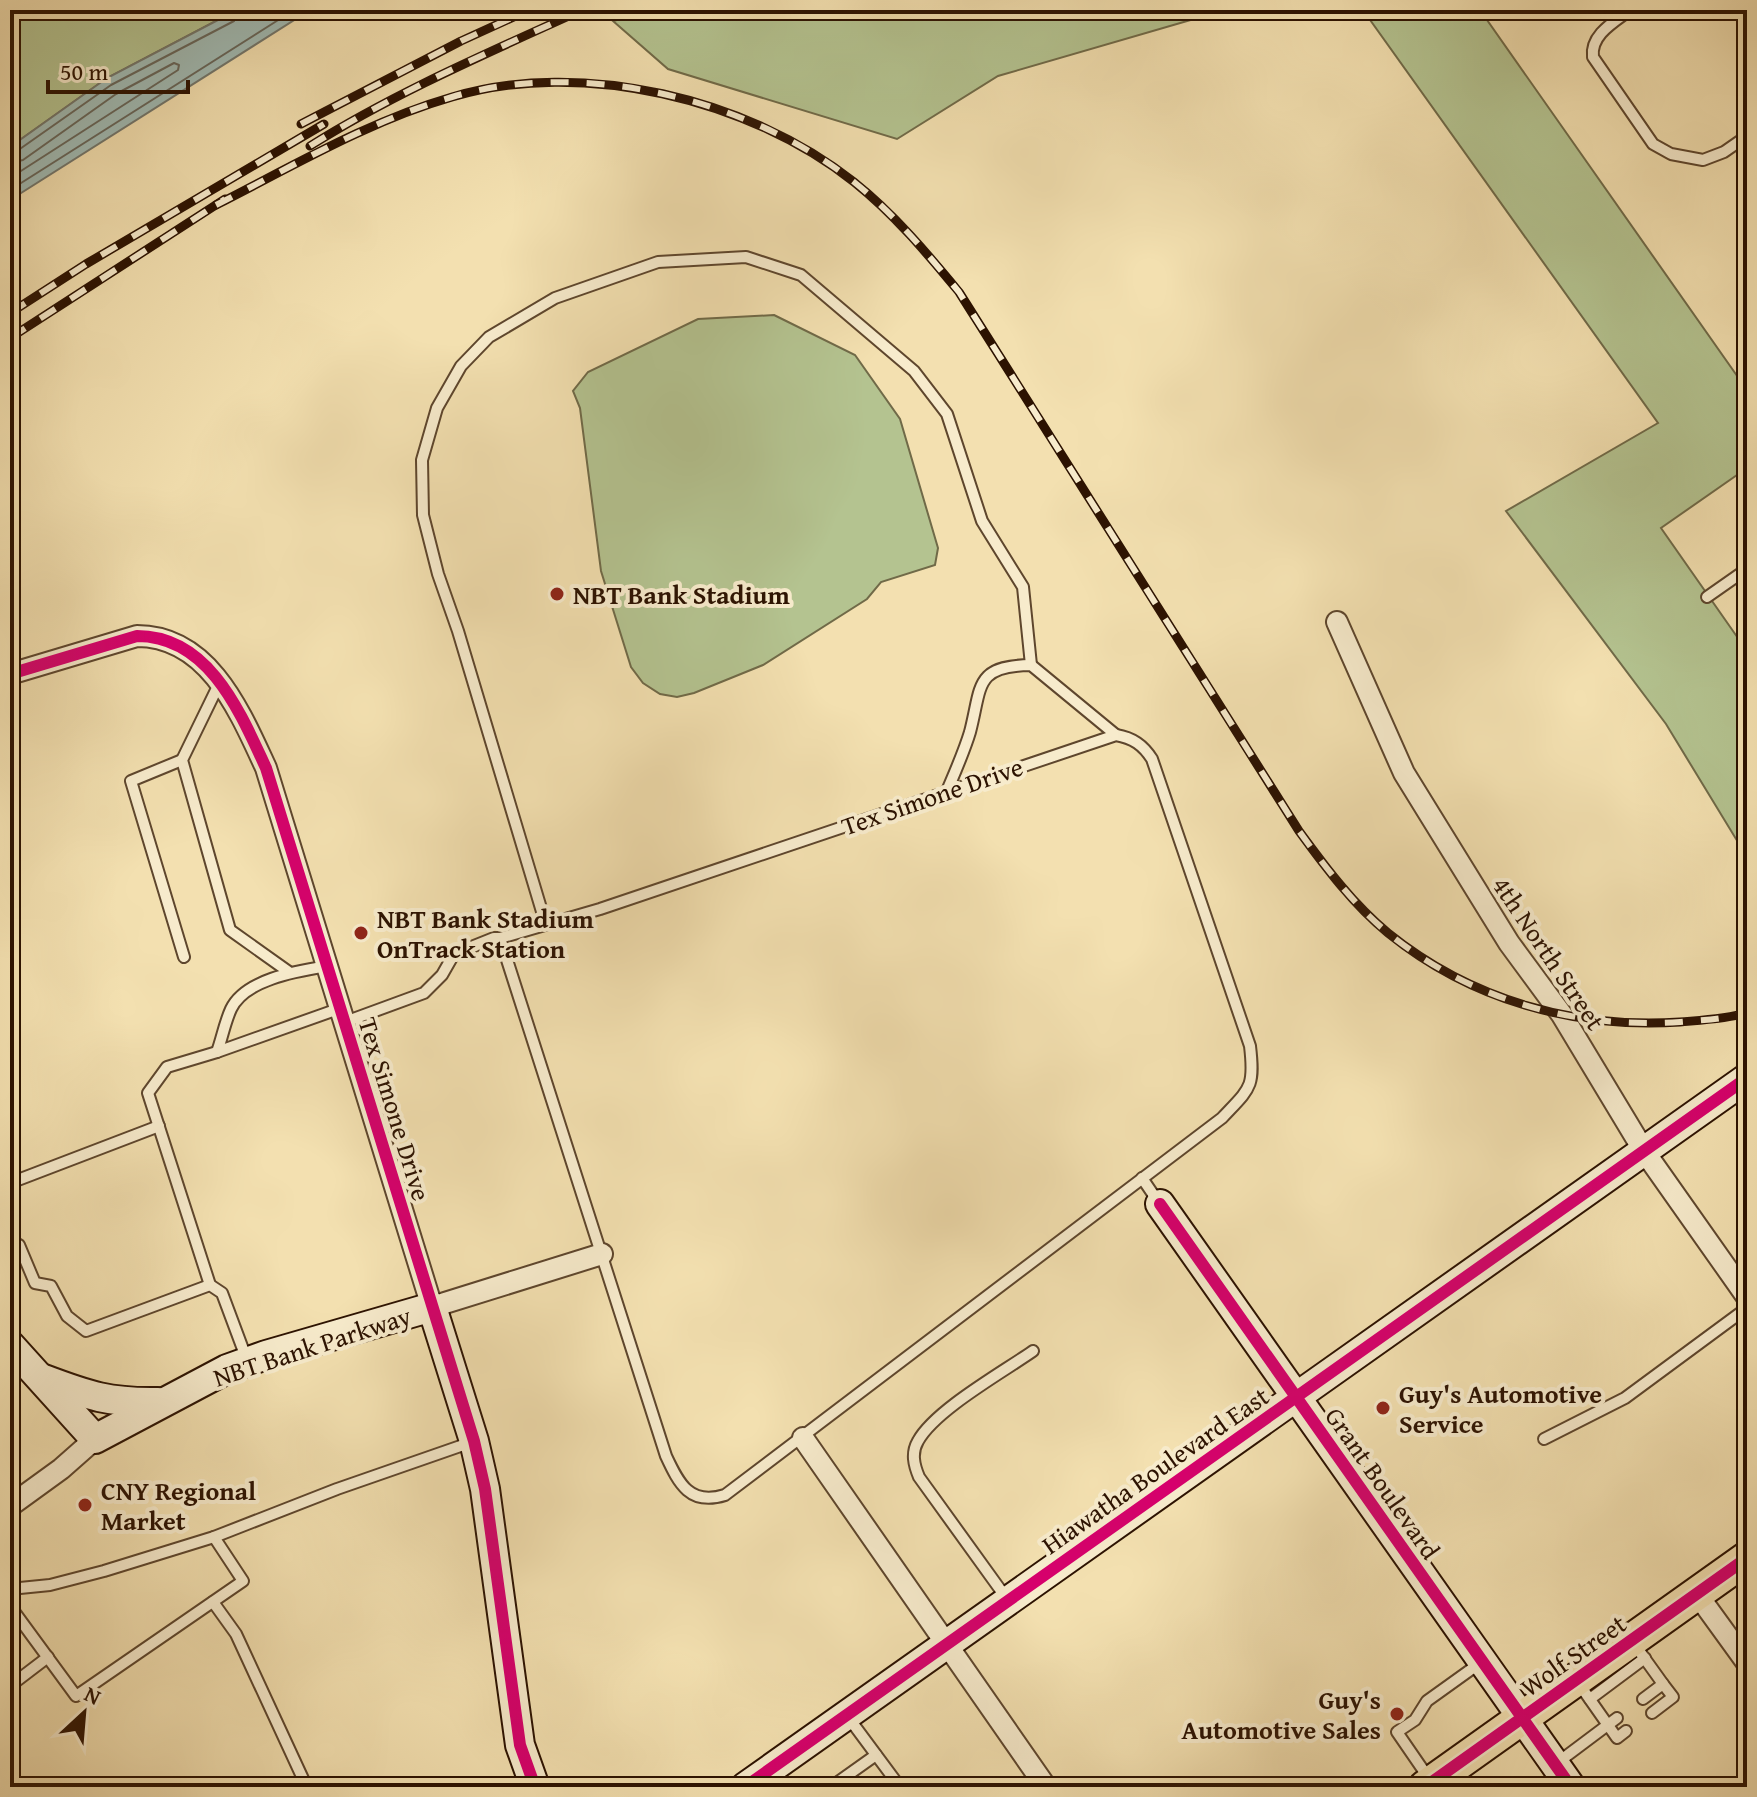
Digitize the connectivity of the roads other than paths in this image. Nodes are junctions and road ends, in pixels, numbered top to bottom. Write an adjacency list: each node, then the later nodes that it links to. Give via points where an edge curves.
1 (1630, 10): 2 (lane, via 1593,43 1593,57 1653,144 1671,154 1703,160)
2 (1747, 136)
3 (1747, 569): 4 (lane)
4 (1707, 597)
5 (1337, 622): 21 (street, 4th North Street, via 1404,773)
6 (1031, 665): 9 (lane); 11 (lane, via 1003,666 980,684 969,735); 12 (lane, via 1023,587 982,521 947,414 914,371 801,275 746,257 658,262 555,298 489,337 461,366 437,408 422,460 423,515 438,574)
7 (10, 674): 8 (street, Tex Simone Drive, via 137,636 153,636 191,652)
8 (220, 682): 10 (lane); 15 (street, Tex Simone Drive, via 266,768)
9 (1116, 735): 11 (lane, Tex Simone Drive); 22 (lane, via 1145,748 1152,759 1250,1046 1254,1075 1245,1094 1222,1118)
10 (182, 760): 14 (lane, via 131,781); 16 (lane, via 230,930)
11 (947, 791): 12 (lane, Tex Simone Drive)
12 (546, 925): 13 (lane, Tex Simone Drive)
13 (500, 938): 17 (lane, Tex Simone Drive, via 454,954 424,993); 26 (lane)
14 (184, 957)
15 (328, 966): 16 (lane); 17 (street, Tex Simone Drive)
16 (289, 972): 18 (lane, via 249,990 232,1007)
17 (343, 1015): 18 (lane, Tex Simone Drive); 29 (street, Tex Simone Drive)
18 (217, 1052): 20 (lane, Tex Simone Drive, via 167,1067 148,1093)
19 (1747, 1078): 21 (street, Hiawatha Boulevard East)
20 (159, 1126): 23 (lane); 27 (lane)
21 (1644, 1151): 28 (street, 4th North Street); 35 (street, Hiawatha Boulevard East)
22 (1142, 1178): 24 (lane); 37 (lane)
23 (10, 1183)
24 (1160, 1204): 35 (street, Grant Boulevard)
25 (10, 1241): 27 (lane, via 19,1245 35,1283 51,1286 67,1316 86,1331)
26 (602, 1254): 29 (street, NBT Bank Parkway); 37 (lane, via 666,1456 686,1490 712,1499 725,1495)
27 (210, 1285): 33 (lane, via 222,1293)
28 (1747, 1297)
29 (432, 1307): 33 (street, NBT Bank Parkway); 40 (street, Tex Simone Drive)
30 (1747, 1308): 39 (lane, via 1625,1398)
31 (10, 1345): 34 (street, NBT Bank Parkway)
32 (1033, 1351): 46 (lane, via 941,1415 916,1442 913,1456 919,1477)
33 (247, 1362): 36 (street, NBT Bank Parkway)
34 (39, 1378): 36 (street, NBT Bank Parkway, via 91,1397); 38 (street, NBT Bank Parkway)
35 (1296, 1398): 46 (street, Hiawatha Boulevard East); 52 (street, Grant Boulevard)
36 (163, 1402): 38 (street, NBT Bank Parkway)
37 (803, 1438): 49 (street)
38 (95, 1439): 41 (street)
39 (1544, 1439)
40 (474, 1441): 42 (lane); 67 (street, Tex Simone Drive, via 520,1745)
41 (10, 1506)
42 (214, 1537): 44 (lane, via 91,1575); 47 (lane, via 243,1581)
43 (1747, 1558): 45 (main road, Wolf Street)
44 (10, 1589)
45 (1697, 1594): 50 (main road, Wolf Street); 53 (street)
46 (1009, 1600): 49 (street, Hiawatha Boulevard East)
47 (213, 1602): 51 (lane, via 76,1696); 65 (lane, via 236,1634)
48 (10, 1606): 51 (lane)
49 (945, 1645): 59 (street, Hiawatha Boulevard East); 71 (street)
50 (1639, 1649): 54 (lane); 56 (main road, Wolf Street)
51 (48, 1657): 55 (lane)
52 (1482, 1662): 60 (street, Grant Boulevard); 66 (lane, via 1427,1701 1415,1720 1397,1732)
53 (1747, 1663)
54 (1663, 1684): 57 (lane); 58 (lane, via 1673,1697)
55 (10, 1686)
56 (1583, 1690): 60 (main road, Wolf Street); 61 (lane)
57 (1643, 1699)
58 (1652, 1713)
59 (846, 1715): 63 (lane); 68 (street, Hiawatha Boulevard East)
60 (1522, 1718): 64 (street, Grant Boulevard); 66 (main road, Wolf Street)
61 (1613, 1722): 62 (lane, via 1617,1738); 64 (lane)
62 (1626, 1731)
63 (876, 1755): 69 (lane); 70 (lane)
64 (1563, 1776)
65 (304, 1781)
66 (1428, 1784)
67 (535, 1787)
68 (745, 1787)
69 (831, 1787)
70 (900, 1787)
71 (1046, 1787)

